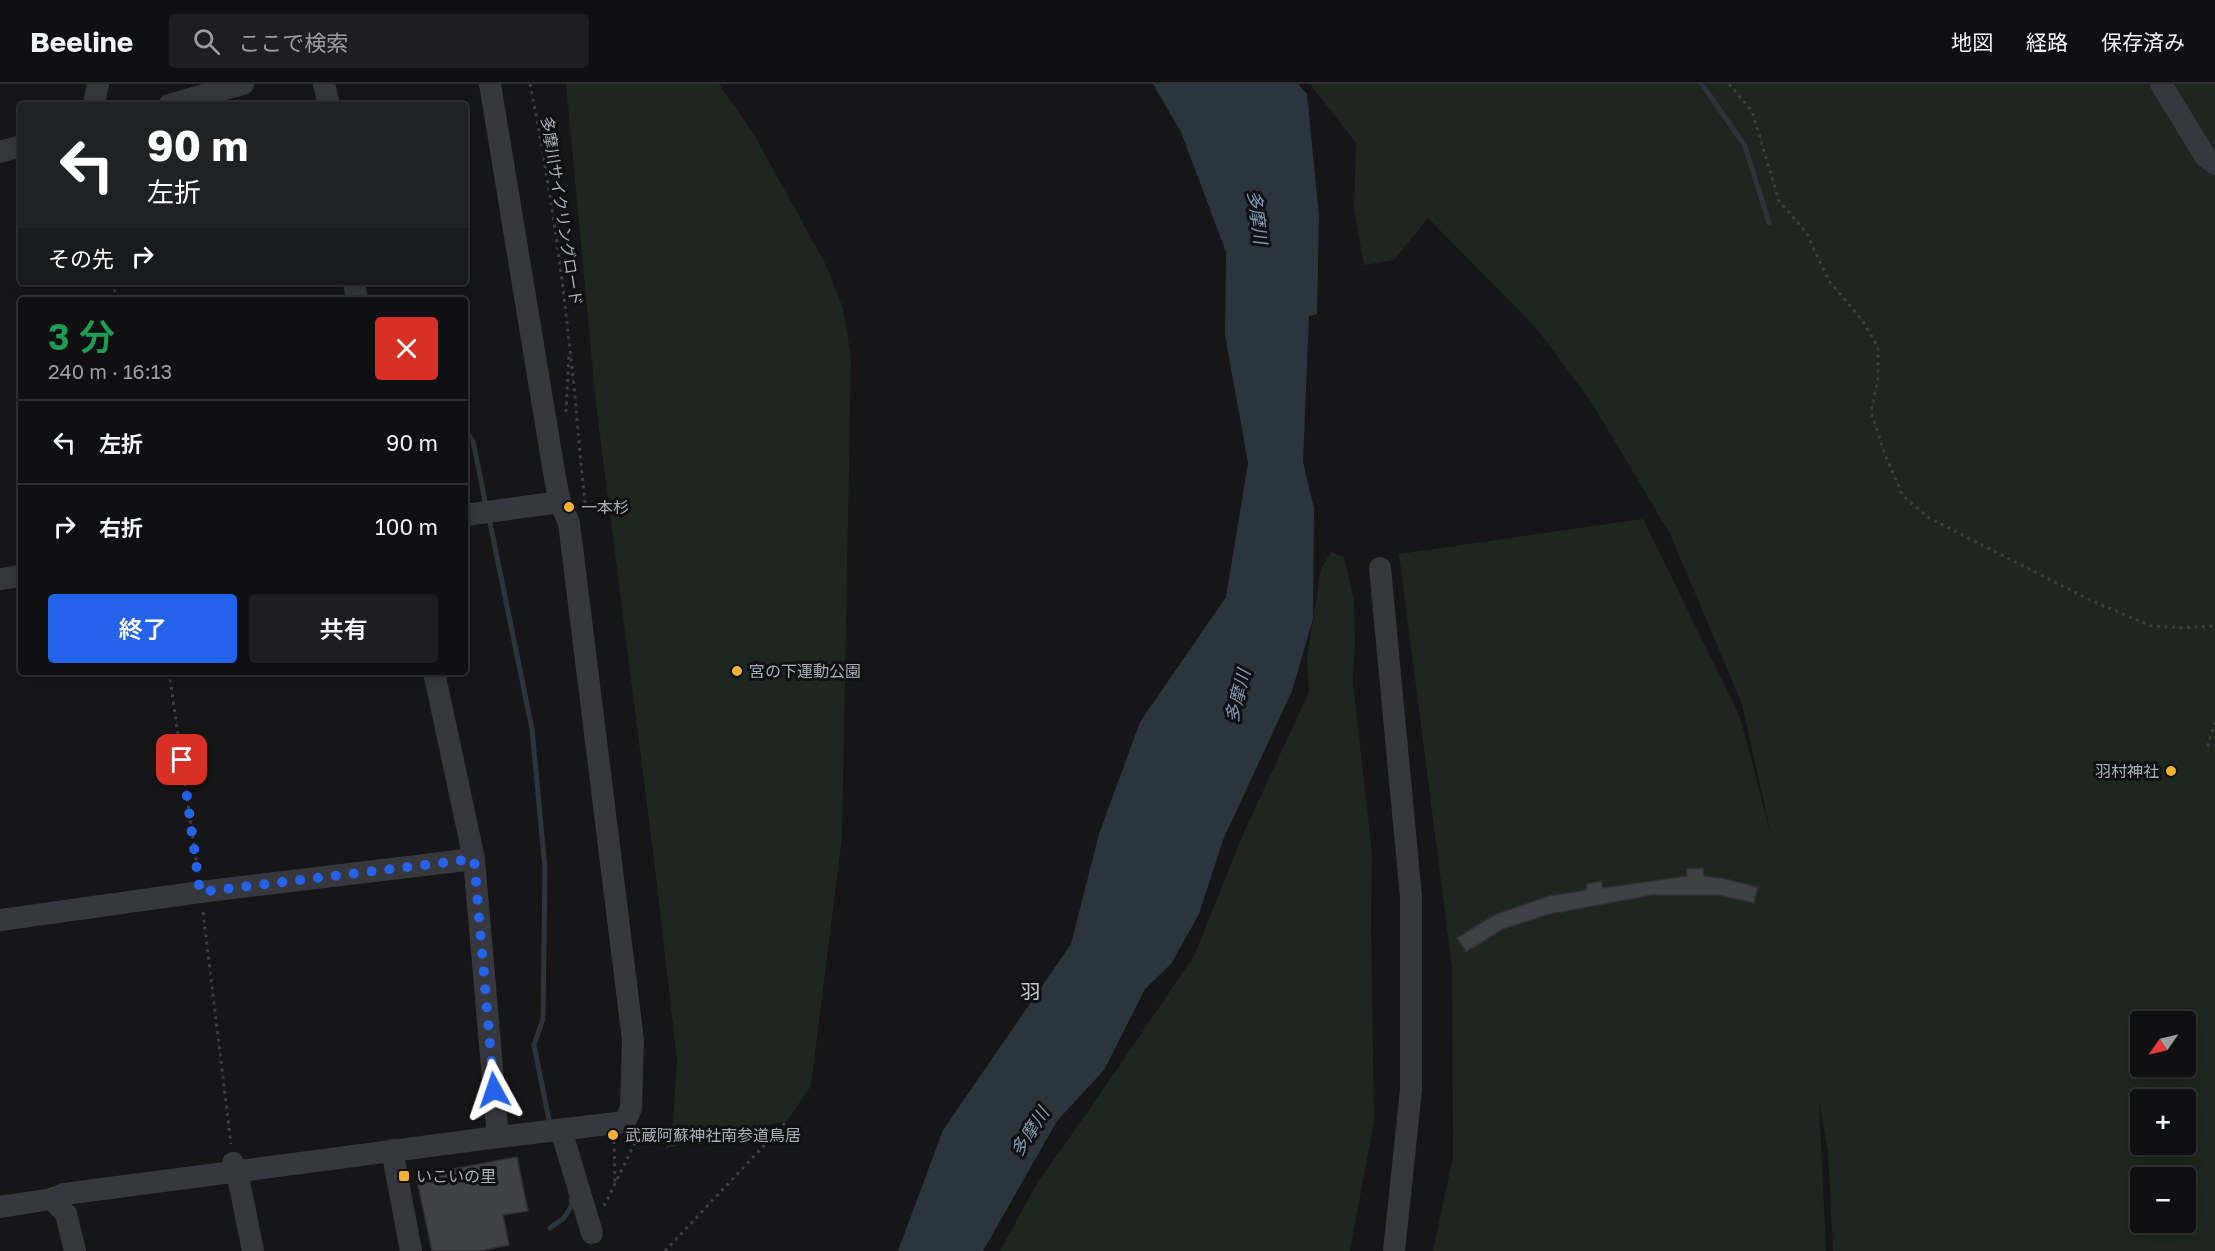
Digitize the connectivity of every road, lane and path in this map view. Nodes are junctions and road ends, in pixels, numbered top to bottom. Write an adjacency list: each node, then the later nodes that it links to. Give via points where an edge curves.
1 (98, 84): 8 (street)
2 (243, 84): 9 (street)
3 (324, 84): 10 (street)
4 (490, 84): 15 (street)
5 (530, 84): 14 (path, 多摩川サイクリングロード)
6 (1729, 84): 20 (path, via 1752,111 1779,201 1806,232 1829,280 1878,346 1878,379 1871,412 1903,496 1929,518 2090,600 2151,626)
7 (2161, 84): 13 (street, via 2205,156)
8 (95, 102)
9 (180, 102)
10 (328, 102)
11 (18, 147): 12 (street)
12 (0, 152)
13 (2215, 164)
14 (570, 342)
15 (560, 502): 16 (street); 29 (street, via 569,523 633,1040 626,1122)
16 (479, 513)
17 (1380, 568): 44 (street, via 1411,897 1411,1090)
18 (18, 576): 19 (street)
19 (0, 579)
20 (2215, 627)
21 (169, 675): 26 (path)
22 (435, 675): 25 (street)
23 (2215, 722): 24 (path, via 2208,745)
24 (2215, 745)
25 (474, 859): 26 (street); 31 (street)
26 (200, 892): 27 (street); 34 (path)
27 (0, 920)
28 (787, 1121): 43 (path)
29 (555, 1130): 31 (street); 39 (street)
30 (639, 1134): 35 (path)
31 (498, 1137): 33 (street)
32 (603, 1141): 35 (path, via 614,1140)
33 (392, 1150): 34 (street); 42 (street)
34 (235, 1167): 36 (street); 41 (street)
35 (615, 1186): 37 (path, via 602,1210)
36 (52, 1199): 38 (street); 40 (street, via 66,1214)
37 (598, 1199)
38 (0, 1207)
39 (592, 1233)
40 (75, 1251)
41 (253, 1251)
42 (411, 1251)
43 (665, 1251)
44 (1394, 1251)

